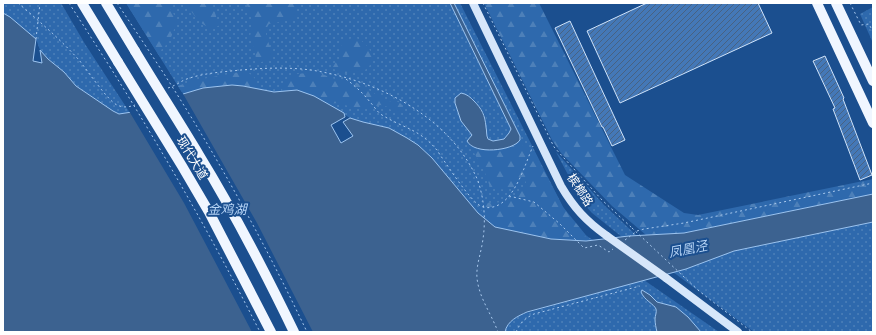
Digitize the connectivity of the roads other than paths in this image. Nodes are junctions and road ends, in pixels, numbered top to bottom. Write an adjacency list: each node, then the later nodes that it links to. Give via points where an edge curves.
1 (82, 3): 8 (main road, 现代大道, bridge, via 114,65 205,205)
2 (106, 3): 9 (main road, 现代大道, bridge, via 226,201)
3 (473, 3): 10 (main road, 槟榔路, bridge, via 570,201 584,218 607,236)
4 (817, 3): 7 (main road)
5 (836, 3): 6 (main road)
6 (873, 82)
7 (873, 123)
8 (271, 332)
9 (294, 332)
10 (738, 332)

